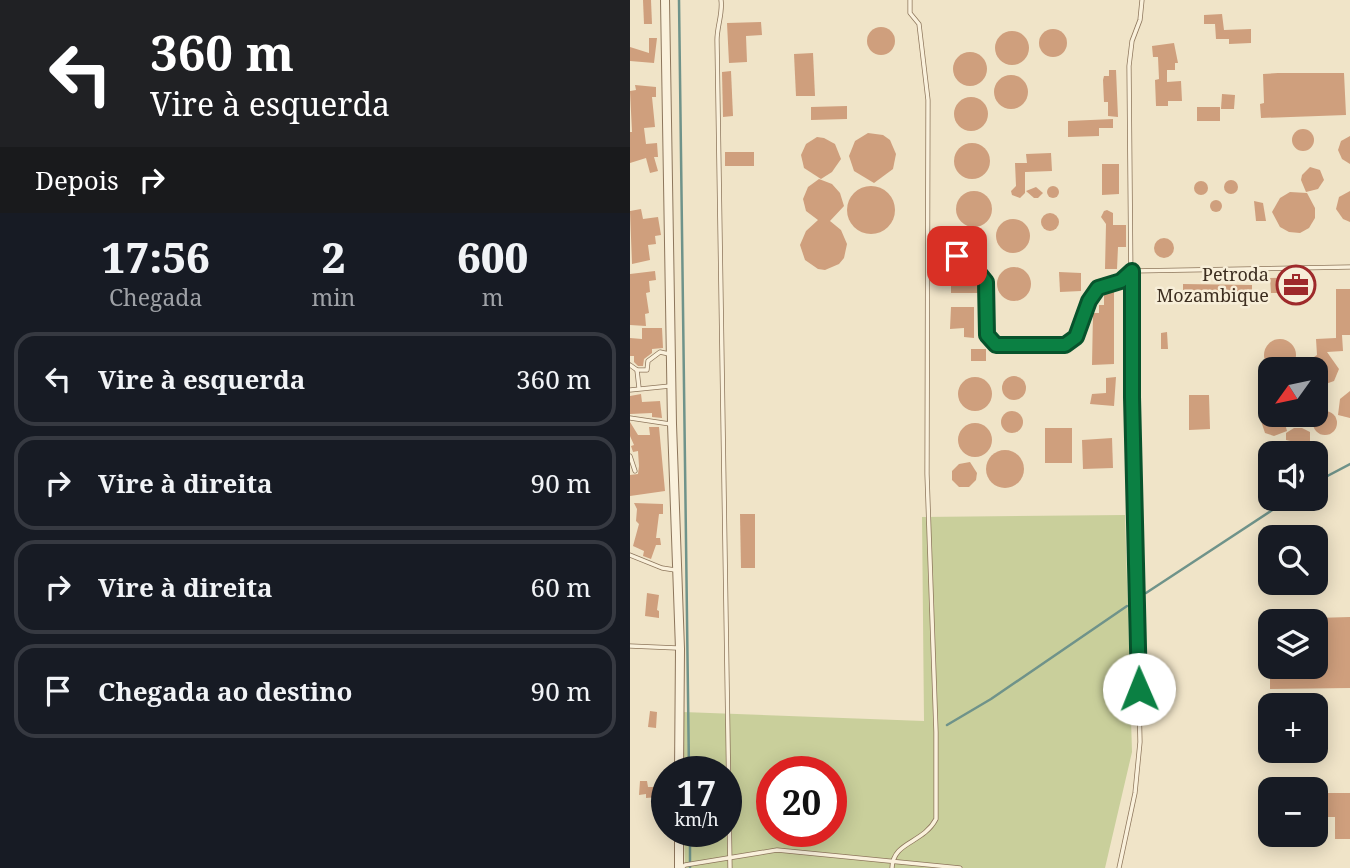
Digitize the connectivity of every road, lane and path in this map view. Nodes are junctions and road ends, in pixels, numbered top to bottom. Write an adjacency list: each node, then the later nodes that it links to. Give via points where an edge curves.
1 (665, 0): 8 (street)
2 (721, 0): 24 (lane, via 717,40)
3 (910, 0): 25 (lane, via 910,13 919,24 929,100 928,474 936,819 931,830 899,850)
4 (1142, 0): 7 (lane, via 1129,66)
5 (957, 256): 7 (lane, via 986,282 987,335 996,345 1065,345 1076,337 1098,288 1121,281)
6 (1350, 267): 7 (lane)
7 (1132, 271): 32 (lane, via 1140,742)
8 (671, 355): 10 (lane, via 660,352 648,361 648,370); 11 (street)
9 (630, 365): 10 (lane)
10 (637, 370): 12 (lane)
11 (673, 386): 12 (lane); 15 (street)
12 (639, 388): 13 (lane)
13 (630, 390)
14 (630, 418): 15 (lane)
15 (672, 424): 19 (street)
16 (630, 456): 17 (lane)
17 (635, 471)
18 (630, 555): 19 (lane)
19 (677, 570): 21 (street)
20 (630, 646): 21 (lane)
21 (680, 649): 22 (street)
22 (679, 756)
23 (680, 847): 26 (street)
24 (730, 856): 25 (lane, via 776,850); 26 (lane); 28 (lane)
25 (892, 861): 27 (lane); 29 (lane)
26 (682, 867)
27 (941, 867): 30 (lane)
28 (730, 868)
29 (892, 868)
30 (953, 868): 31 (lane)
31 (960, 868)
32 (1119, 868)

